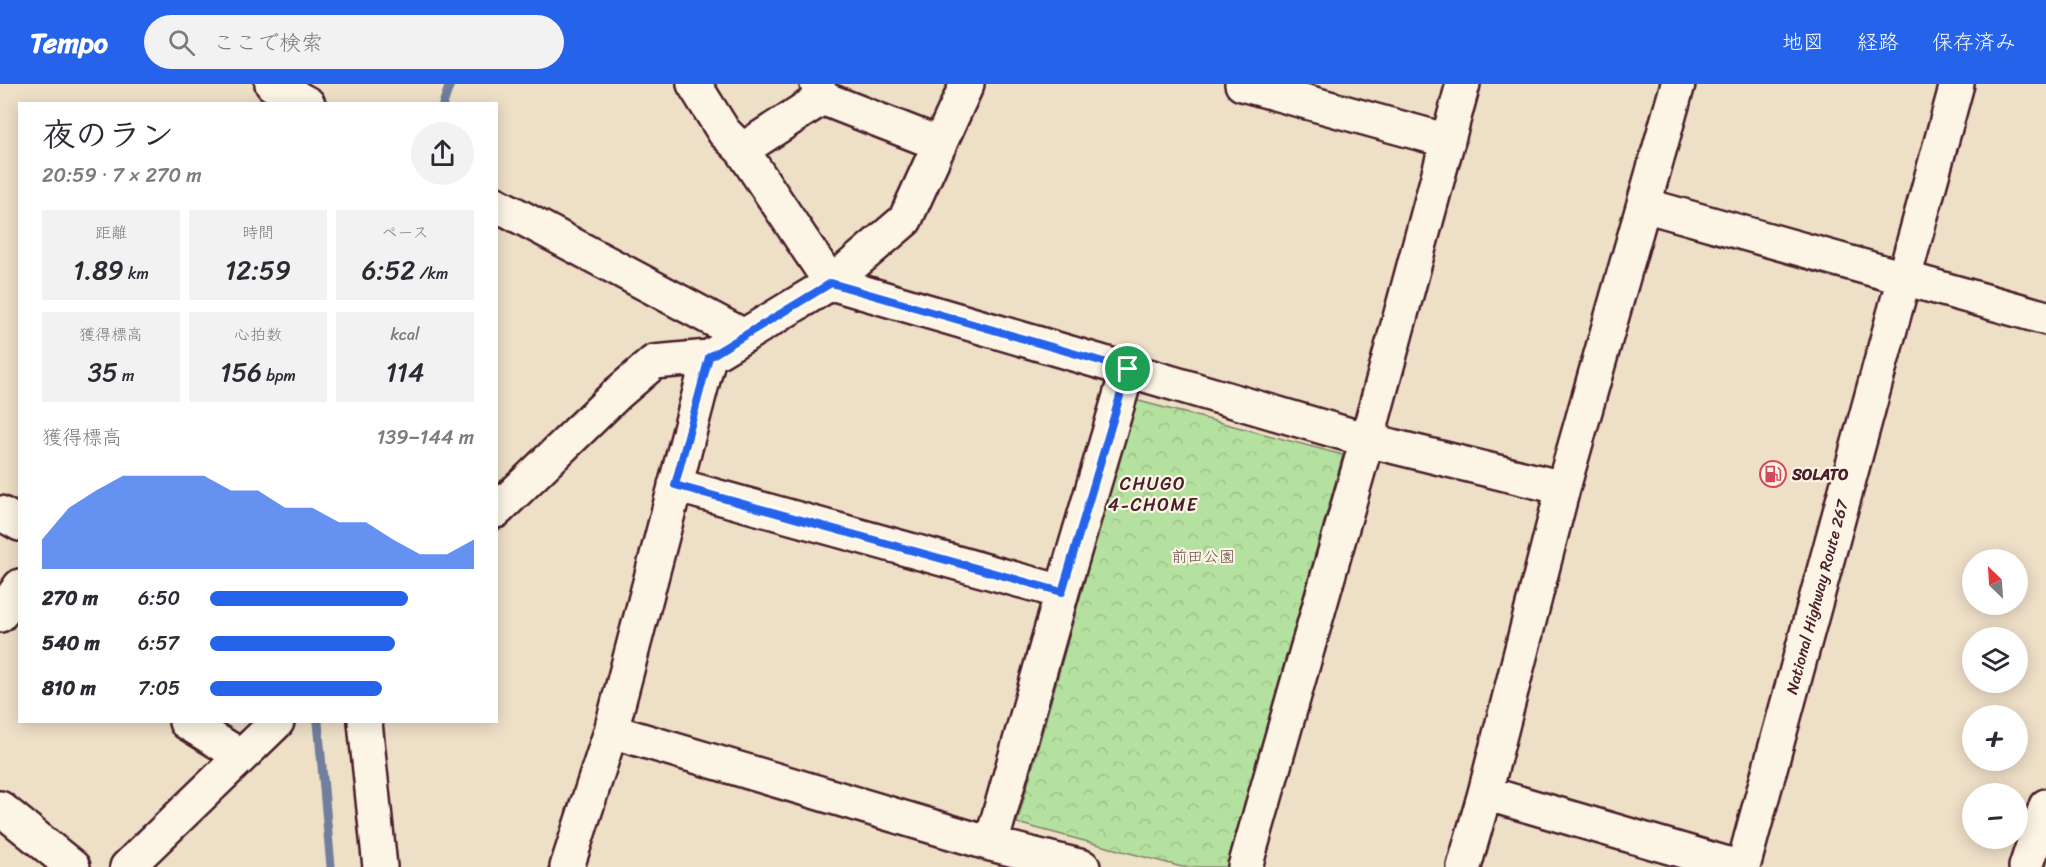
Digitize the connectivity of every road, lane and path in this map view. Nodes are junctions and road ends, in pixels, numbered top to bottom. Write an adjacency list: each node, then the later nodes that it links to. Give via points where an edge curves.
1 (272, 84): 9 (main road)
2 (694, 84): 12 (main road, via 724,132)
3 (967, 84): 11 (main road)
4 (1242, 84): 10 (main road)
5 (1463, 84): 10 (main road)
6 (1678, 84): 14 (main road)
7 (1957, 84): 15 (main road, National Highway Route 267)
8 (819, 91): 11 (main road); 12 (main road)
9 (304, 102)
10 (1448, 141): 21 (main road)
11 (940, 144): 16 (main road, via 905,220)
12 (742, 150): 16 (main road)
13 (498, 205): 18 (main road)
14 (1644, 205): 15 (main road); 23 (main road)
15 (1904, 278): 17 (main road); 47 (main road, National Highway Route 267)
16 (831, 283): 18 (main road); 20 (main road)
17 (2046, 318)
18 (744, 336): 19 (main road)
19 (709, 357): 22 (main road); 24 (main road, via 654,362)
20 (1128, 369): 21 (main road); 28 (main road)
21 (1367, 440): 23 (main road); 44 (main road)
22 (675, 485): 28 (main road); 33 (main road)
23 (1563, 488): 35 (main road)
24 (498, 509)
25 (0, 513): 26 (main road)
26 (18, 523)
27 (18, 589): 29 (main road)
28 (1062, 592): 38 (main road)
29 (0, 615)
30 (188, 723): 34 (main road)
31 (276, 723): 34 (main road)
32 (365, 723): 41 (main road)
33 (611, 731): 38 (main road); 42 (main road)
34 (241, 756): 40 (main road)
35 (1485, 793): 45 (main road); 46 (main road)
36 (2046, 806): 48 (main road)
37 (0, 808): 39 (main road)
38 (991, 844): 43 (main road)
39 (73, 867)
40 (127, 867)
41 (380, 867)
42 (567, 867)
43 (1083, 867)
44 (1245, 867)
45 (1464, 867)
46 (1738, 867)
47 (1743, 867)
48 (2026, 867)

